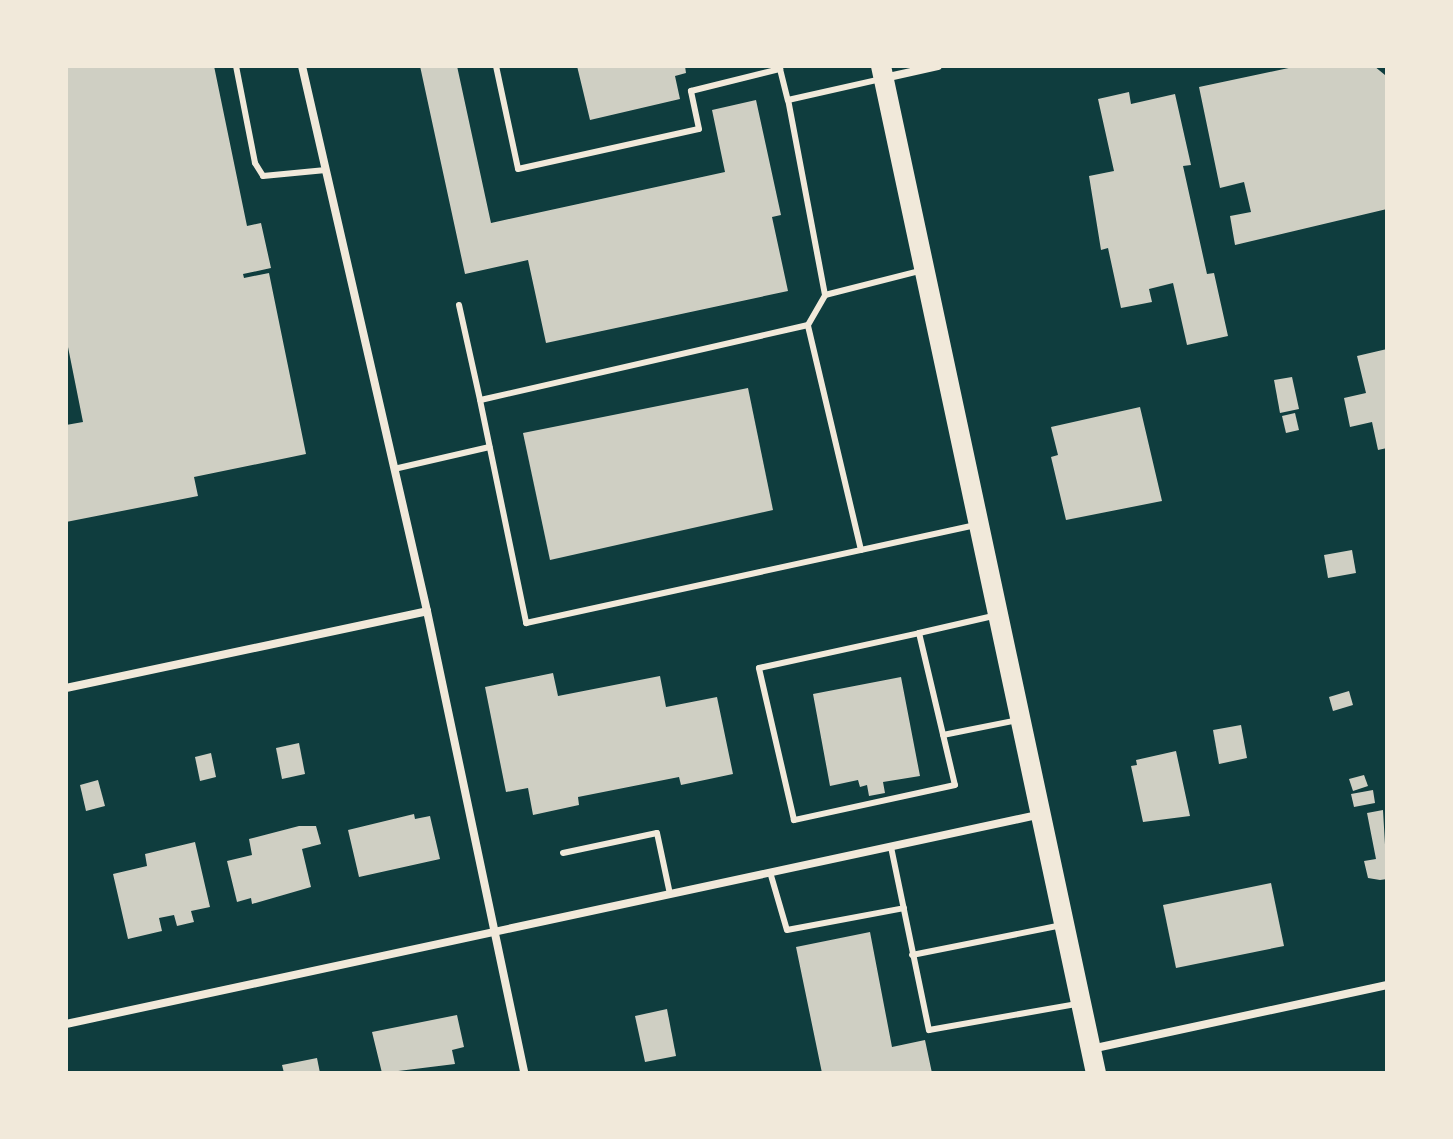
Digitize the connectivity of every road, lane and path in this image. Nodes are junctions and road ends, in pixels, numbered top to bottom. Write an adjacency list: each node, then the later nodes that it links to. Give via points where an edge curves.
1 (236, 66): 8 (lane, via 255,163 263,176)
2 (302, 66): 8 (street)
3 (496, 66): 5 (lane, via 518,169 699,129 691,91)
4 (938, 66): 6 (street)
5 (780, 68): 7 (lane)
6 (883, 72): 7 (lane); 9 (main road)
7 (788, 100): 10 (lane)
8 (326, 170): 15 (street)
9 (924, 270): 10 (lane); 16 (main road)
10 (825, 295): 12 (lane)
11 (459, 305): 13 (lane)
12 (808, 325): 13 (lane); 17 (lane)
13 (480, 400): 14 (lane)
14 (489, 447): 15 (lane); 17 (lane, via 526,623)
15 (394, 469): 18 (street)
16 (978, 524): 17 (lane); 19 (main road)
17 (861, 550)
18 (427, 611): 21 (street); 31 (street)
19 (996, 616): 20 (lane); 22 (main road)
20 (919, 633): 23 (lane); 23 (lane, via 759,668 794,820 955,785)
21 (66, 688)
22 (1018, 719): 23 (lane); 24 (main road)
23 (943, 735)
24 (1038, 815): 25 (street); 30 (main road)
25 (891, 847): 27 (street); 29 (lane)
26 (563, 853): 28 (lane, via 657,833)
27 (770, 872): 28 (street); 29 (lane, via 787,930)
28 (670, 894): 31 (street)
29 (904, 908): 32 (lane)
30 (1063, 924): 32 (lane); 34 (main road)
31 (494, 932): 35 (street); 37 (street)
32 (912, 955): 34 (lane, via 929,1030)
33 (1387, 985): 36 (street)
34 (1080, 1003): 36 (main road)
35 (66, 1024)
36 (1090, 1049): 38 (main road)
37 (524, 1073)
38 (1096, 1073)

